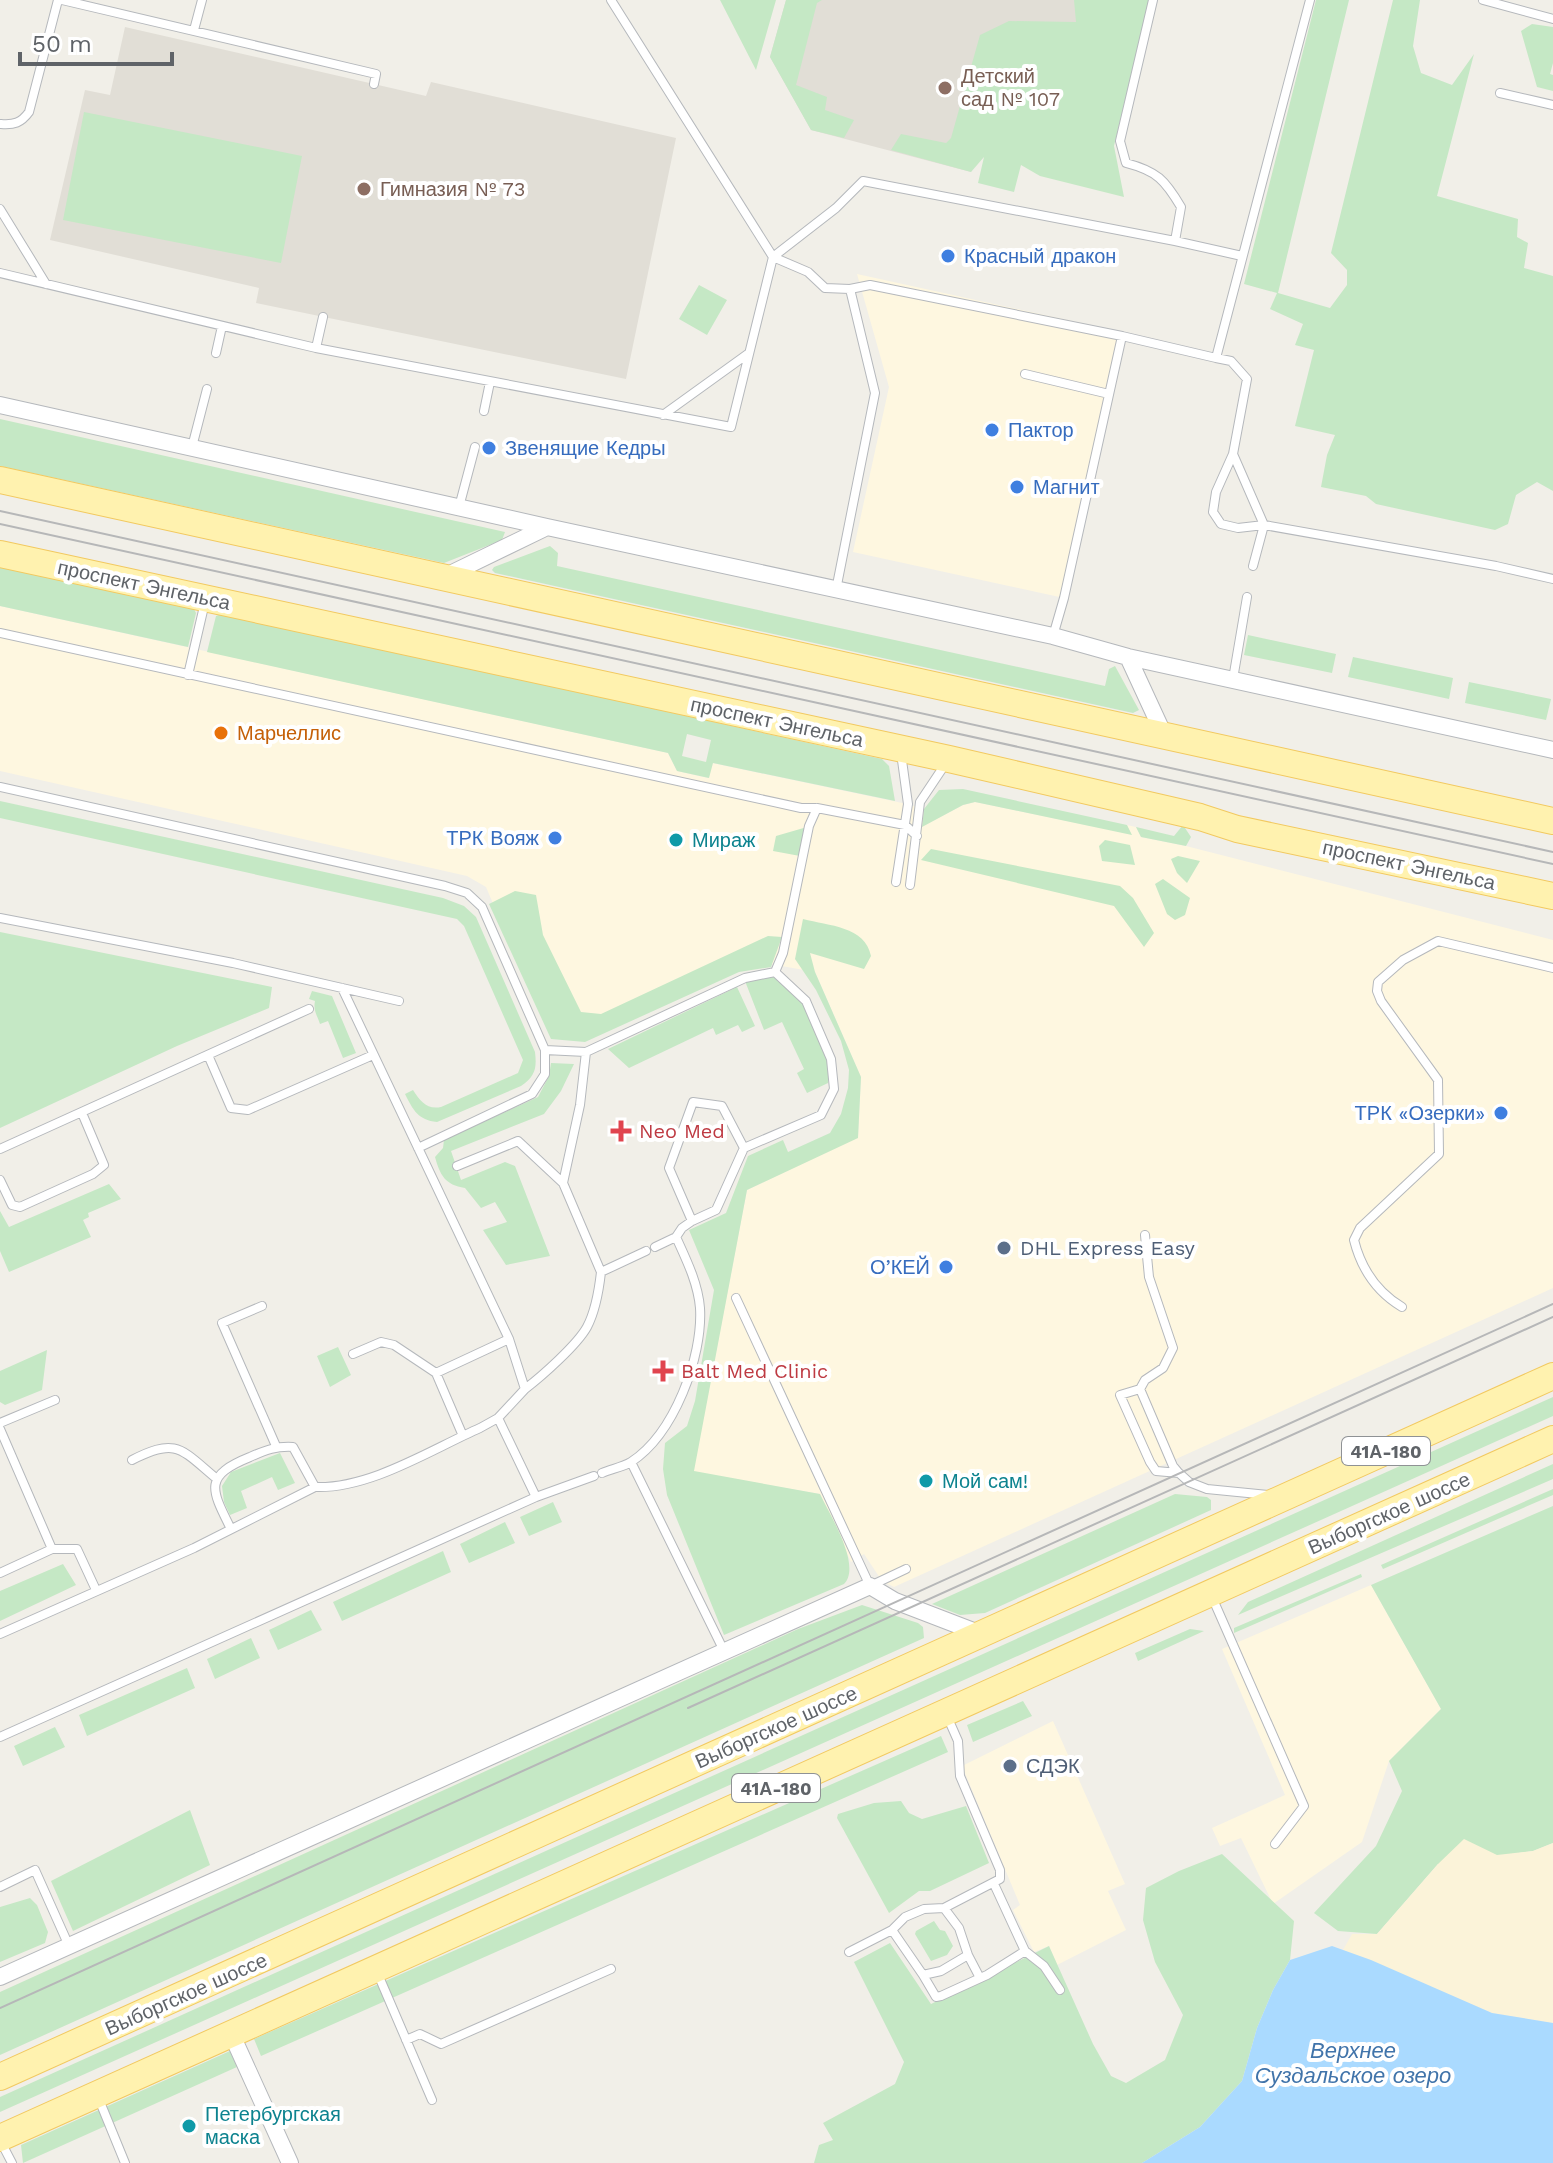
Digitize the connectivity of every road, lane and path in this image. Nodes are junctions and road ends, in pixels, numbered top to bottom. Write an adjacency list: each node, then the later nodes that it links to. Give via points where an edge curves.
1 (60, 0): 8 (lane); 12 (lane, via 29,112 13,125)
2 (202, 0): 8 (lane)
3 (611, 0): 16 (lane)
4 (1153, 0): 14 (lane, via 1120,141 1126,163 1149,169 1167,183 1181,207)
5 (1310, 0): 15 (lane)
6 (1483, 0): 7 (lane)
7 (1553, 19)
8 (194, 30): 9 (lane, via 376,74)
9 (374, 84)
10 (1500, 93): 11 (lane)
11 (1553, 105)
12 (0, 125)
13 (0, 209): 18 (lane)
14 (1175, 241): 15 (lane); 16 (lane, via 863,181)
15 (1242, 256): 26 (lane)
16 (773, 257): 19 (lane, via 808,272 825,288); 24 (lane)
17 (0, 273): 18 (lane)
18 (46, 284): 21 (lane)
19 (850, 289): 22 (lane, via 870,285); 45 (lane, via 875,393)
20 (323, 317): 23 (lane)
21 (222, 326): 23 (lane); 25 (lane)
22 (1122, 336): 26 (lane); 30 (lane)
23 (316, 348): 28 (lane)
24 (749, 352): 33 (lane); 33 (lane, via 731,427)
25 (216, 353)
26 (1216, 358): 36 (lane, via 1231,361 1247,379)
27 (1025, 374): 30 (lane)
28 (490, 382): 32 (lane); 33 (lane)
29 (207, 389): 34 (lane)
30 (1109, 394): 49 (lane)
31 (0, 405): 34 (street)
32 (484, 411)
33 (662, 416)
34 (192, 447): 38 (street)
35 (475, 447): 38 (lane)
36 (1233, 454): 39 (lane); 39 (lane, via 1213,512 1221,524)
37 (0, 480): 43 (main road)
38 (459, 507): 40 (street)
39 (1264, 525): 42 (lane); 44 (lane)
40 (547, 527): 43 (street); 45 (street)
41 (0, 554): 47 (main road, проспект Энгельса)
42 (1253, 566)
43 (443, 577): 53 (main road)
44 (1553, 579)
45 (836, 590): 49 (street)
46 (1247, 597): 52 (lane)
47 (206, 599): 51 (lane); 54 (main road, проспект Энгельса)
48 (0, 633): 51 (lane)
49 (1053, 636): 50 (street)
50 (1128, 657): 52 (street); 53 (street)
51 (188, 675): 58 (lane)
52 (1233, 680): 55 (street)
53 (1164, 735): 59 (main road)
54 (900, 748): 56 (main road, проспект Энгельса); 60 (lane, via 908,804)
55 (1553, 750)
56 (949, 759): 61 (lane, via 920,802); 64 (main road, проспект Энгельса, via 1237,829)
57 (0, 787): 71 (lane, via 467,893 482,907)
58 (817, 808): 60 (lane); 67 (lane)
59 (1553, 821)
60 (905, 825): 61 (lane); 62 (lane)
61 (917, 836): 63 (lane)
62 (896, 882)
63 (910, 885)
64 (1553, 896)
65 (0, 918): 68 (lane)
66 (1553, 968): 88 (lane, via 1438,941 1403,960 1378,982 1381,1001 1438,1080 1439,1154 1360,1228 1354,1240 1377,1287)
67 (775, 972): 72 (lane, via 745,978); 77 (lane, via 806,1001 831,1059 834,1089 821,1115)
68 (342, 988): 69 (lane); 74 (lane)
69 (399, 1001)
70 (309, 1009): 73 (lane)
71 (545, 1050): 72 (lane); 76 (lane, via 545,1074 532,1094)
72 (586, 1052): 81 (lane)
73 (208, 1055): 74 (lane, via 231,1108 248,1110); 75 (lane)
74 (373, 1055): 76 (lane)
75 (82, 1113): 78 (lane); 80 (lane, via 104,1165 93,1174 20,1207 12,1205)
76 (418, 1148): 89 (lane)
77 (744, 1148): 82 (lane, via 716,1210); 82 (lane, via 722,1106 693,1102 669,1168)
78 (0, 1149)
79 (457, 1166): 81 (lane, via 518,1141)
80 (0, 1180)
81 (563, 1183): 85 (lane)
82 (692, 1221): 84 (lane)
83 (1145, 1235): 94 (lane, via 1149,1277 1173,1348 1163,1368)
84 (676, 1237): 85 (lane); 102 (lane, via 700,1307 697,1348 682,1396 656,1438)
85 (601, 1272): 93 (lane, via 586,1328)
86 (736, 1298): 114 (lane)
87 (262, 1306): 100 (lane, via 222,1323)
88 (1402, 1307)
89 (509, 1339): 91 (lane); 93 (lane)
90 (353, 1354): 91 (lane, via 381,1342)
91 (436, 1373): 98 (lane)
92 (1553, 1376): 109 (main road, Выборгское шоссе / 41А-180)
93 (525, 1389): 96 (lane)
94 (1140, 1389): 105 (lane); 105 (lane, via 1120,1395 1156,1471)
95 (55, 1400): 97 (lane)
96 (498, 1418): 98 (lane); 103 (lane)
97 (0, 1426): 111 (lane)
98 (463, 1436): 107 (lane, via 362,1482)
99 (1553, 1439): 116 (main road, Выборгское шоссе / 41А-180)
100 (276, 1446): 106 (lane, via 227,1466); 107 (lane, via 293,1447)
101 (132, 1460): 106 (lane, via 171,1446)
102 (631, 1462): 108 (lane); 119 (lane)
103 (521, 1465): 104 (lane); 108 (lane)
104 (509, 1469)
105 (1179, 1473): 109 (lane, via 1207,1489)
106 (217, 1479): 110 (lane, via 216,1499)
107 (315, 1487): 110 (lane)
108 (536, 1497): 121 (lane)
109 (1285, 1497): 118 (main road, Выборгское шоссе / 41А-180)
110 (231, 1529): 115 (lane)
111 (52, 1549): 113 (lane); 115 (lane, via 77,1549)
112 (906, 1569): 114 (lane)
113 (0, 1573)
114 (870, 1586): 118 (street); 119 (street)
115 (96, 1590): 117 (lane)
116 (1210, 1593): 120 (main road, Выборгское шоссе / 41А-180); 122 (lane, via 1304,1806)
117 (0, 1634)
118 (981, 1634): 139 (main road, Выборгское шоссе / 41А-180)
119 (724, 1651): 127 (street)
120 (945, 1712): 123 (lane, via 958,1741 960,1776 1000,1870); 131 (main road, Выборгское шоссе / 41А-180)
121 (0, 1737)
122 (1275, 1844)
123 (994, 1884): 125 (lane); 128 (lane)
124 (0, 1887): 127 (lane, via 35,1870)
125 (944, 1908): 126 (lane, via 905,1917); 130 (lane, via 959,1928)
126 (892, 1930): 129 (lane); 133 (lane)
127 (69, 1946): 134 (street)
128 (1025, 1951): 135 (lane); 136 (lane, via 1044,1966)
129 (849, 1952)
130 (968, 1955): 133 (lane); 135 (lane)
131 (375, 1968): 137 (main road, Выборгское шоссе / 41А-180); 138 (lane)
132 (611, 1969): 138 (lane, via 441,2044 420,2034)
133 (923, 1975): 135 (lane, via 936,1997)
134 (0, 1977)
135 (980, 1978)
136 (1060, 1990)
137 (231, 2033): 140 (main road, Выборгское шоссе / 41А-180); 145 (street)
138 (406, 2040): 141 (lane)
139 (0, 2077)
140 (96, 2094): 142 (main road, Выборгское шоссе / 41А-180); 144 (lane)
141 (432, 2100)
142 (0, 2139): 143 (lane)
143 (12, 2163)
144 (125, 2163)
145 (290, 2163)

